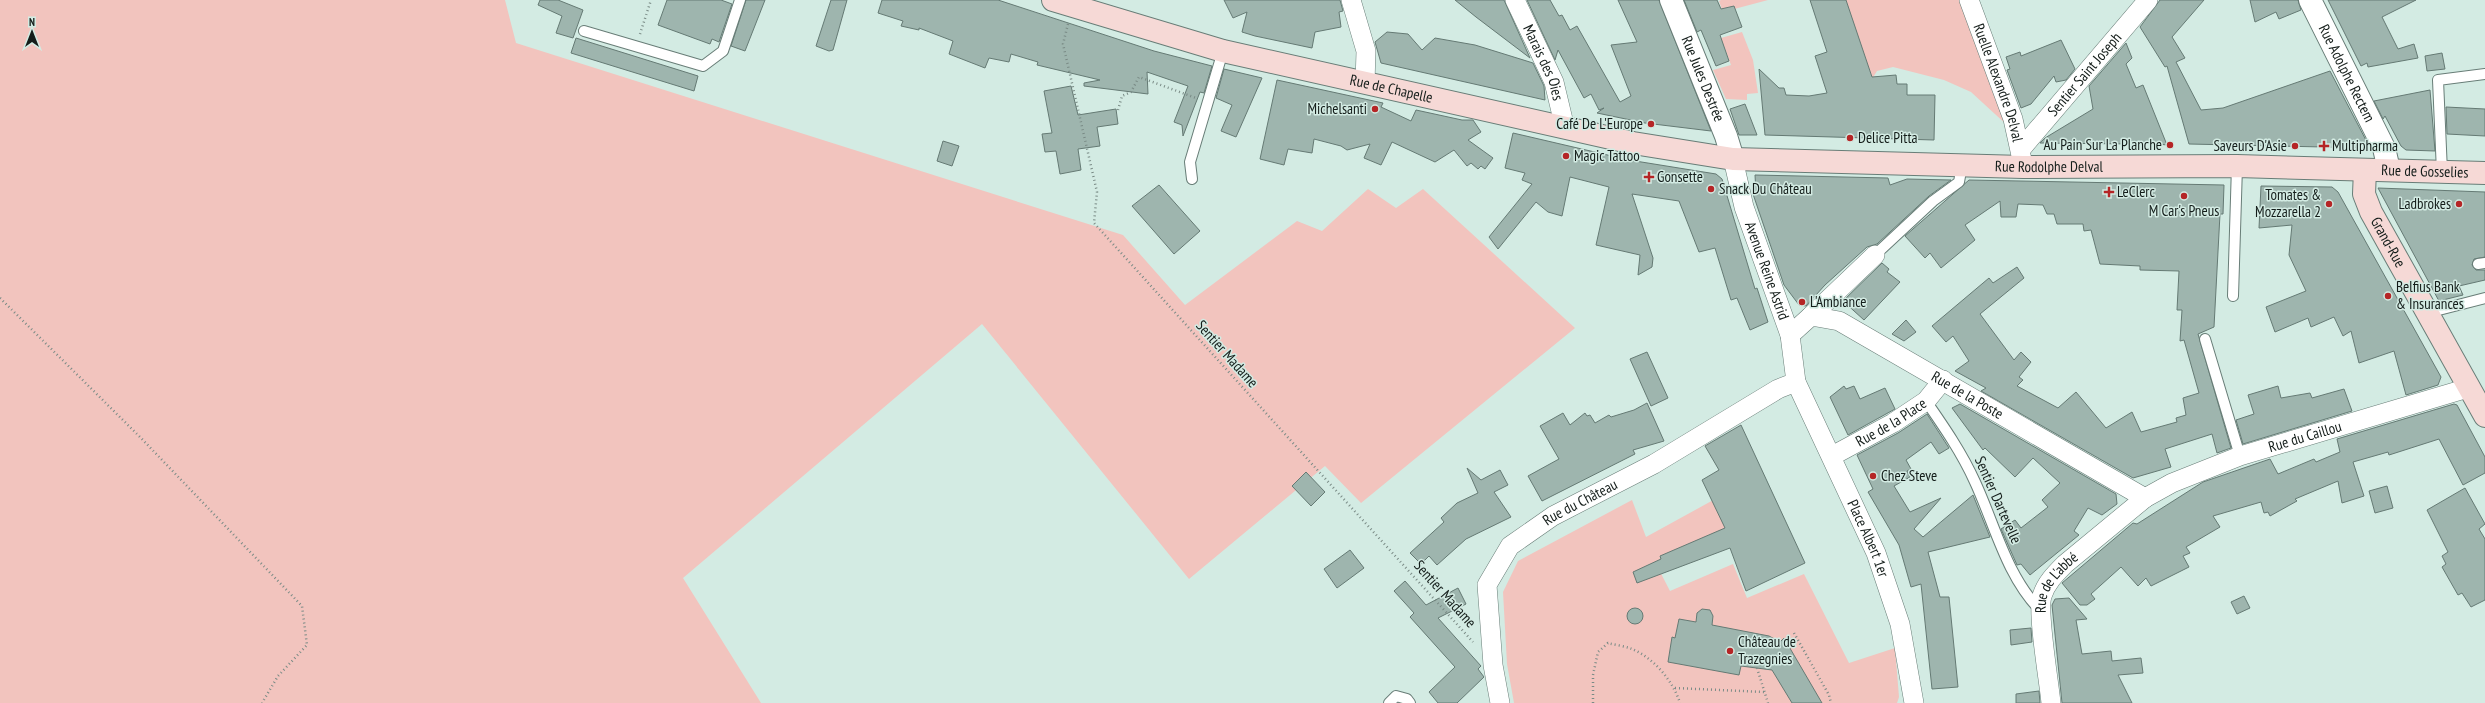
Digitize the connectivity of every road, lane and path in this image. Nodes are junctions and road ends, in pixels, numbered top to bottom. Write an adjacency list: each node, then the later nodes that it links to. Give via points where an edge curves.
1 (651, 0): 11 (path)
2 (740, 0): 11 (lane, via 723,51 703,66)
3 (1351, 0): 14 (street, via 1366,51)
4 (1515, 0): 17 (street, Marais des Oies, via 1554,82)
5 (1671, 0): 19 (street, Rue Jules Destrée)
6 (1970, 0): 18 (street, Ruelle Alexandre Delval, via 2013,118)
7 (2148, 0): 18 (street, Sentier Saint Joseph)
8 (2310, 0): 23 (street, Rue Adolphe Rectem, via 2384,148)
9 (1062, 3): 12 (main road, Rue de Chapelle); 45 (path, Sentier Madame, via 1063,44 1098,192 1094,223)
10 (584, 31): 11 (lane)
11 (635, 46)
12 (1223, 51): 14 (main road, Rue de Chapelle); 15 (lane)
13 (2485, 74): 24 (lane, via 2438,80)
14 (1365, 83): 17 (main road, Rue de Chapelle)
15 (1207, 102): 16 (path, via 1139,78 1131,92 1122,96); 26 (lane, via 1190,162)
16 (1118, 110)
17 (1565, 128): 19 (main road, Rue de Chapelle, via 1633,143)
18 (2022, 158): 20 (main road, Rue Rodolphe Delval); 21 (main road, Rue Rodolphe Delval)
19 (1733, 159): 20 (main road, Rue Rodolphe Delval); 33 (street, Avenue Reine Astrid, via 1744,207)
20 (1962, 165): 27 (lane, via 1959,182 1933,201)
21 (2237, 166): 22 (main road, Rue Rodolphe Delval); 28 (lane)
22 (2365, 170): 23 (main road, Rue de Gosselies); 31 (main road, Grand-Rue, via 2364,194 2371,212)
23 (2389, 170): 24 (main road, Rue de Gosselies)
24 (2442, 172): 25 (main road, Rue de Gosselies)
25 (2485, 173)
26 (1192, 179)
27 (1875, 255): 32 (street)
28 (2233, 296)
29 (0, 298): 49 (path, via 140,437 302,606 307,645 278,676)
30 (2485, 298): 31 (lane)
31 (2427, 313): 37 (main road, Grand-Rue)
32 (1811, 316): 33 (street); 35 (street, Rue de la Poste, via 1839,321)
33 (1790, 335): 36 (street, Avenue Reine Astrid)
34 (2205, 339): 41 (lane)
35 (1943, 380): 38 (street, Rue de la Place); 42 (street, Rue de la Poste)
36 (1796, 382): 40 (street, Place Albert 1er); 45 (street, Rue du Château, via 1778,388 1654,464 1553,516 1510,546 1487,585)
37 (2468, 388): 39 (main road, Grand-Rue); 41 (street, Rue du Caillou)
38 (1926, 401): 40 (street, Rue de la Place, via 1893,423); 43 (lane, Sentier Dartevelle, via 1960,452 2012,572 2026,596)
39 (2485, 416)
40 (1832, 456): 57 (street, Place Albert 1er, via 1876,553 1898,617)
41 (2240, 456): 42 (street, Rue du Caillou, via 2172,483)
42 (2145, 498): 43 (street, Rue de L'abbé, via 2054,575 2044,593)
43 (2041, 610): 58 (street, Rue de L'abbé)
44 (1794, 633): 56 (path)
45 (1493, 665): 52 (street, Rue du Château)
46 (1757, 668): 48 (path)
47 (1675, 688): 48 (path); 53 (path, via 1655,666 1632,649 1608,643 1598,652 1593,675); 54 (path)
48 (1764, 692): 55 (path)
49 (262, 703)
50 (1389, 703): 51 (lane, via 1396,696 1407,699)
51 (1410, 703)
52 (1500, 703)
53 (1593, 703)
54 (1680, 703)
55 (1768, 703)
56 (1831, 703)
57 (1914, 703)
58 (2051, 703)

